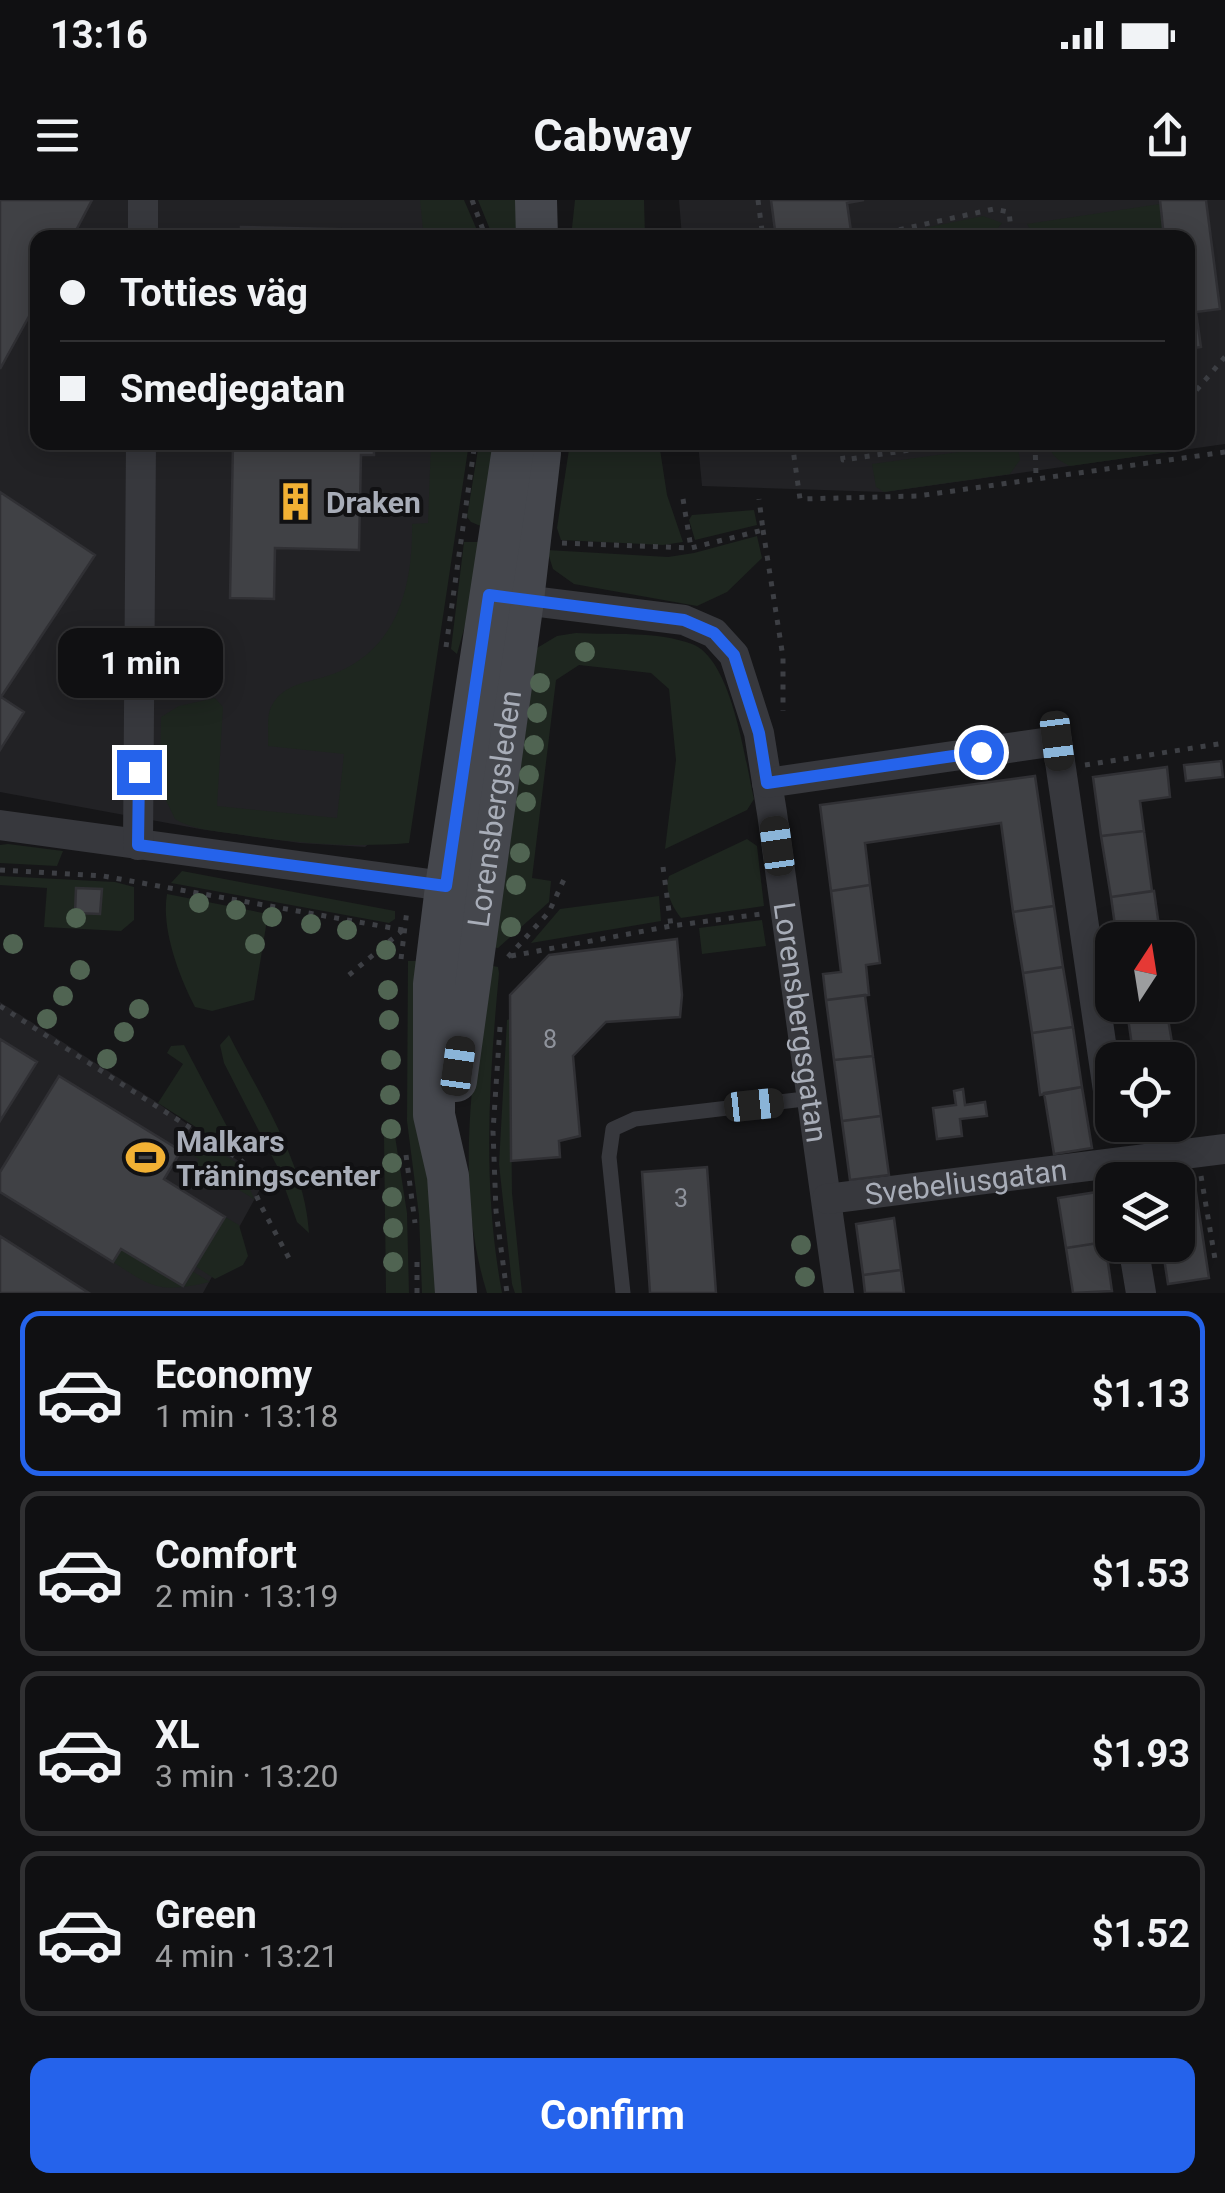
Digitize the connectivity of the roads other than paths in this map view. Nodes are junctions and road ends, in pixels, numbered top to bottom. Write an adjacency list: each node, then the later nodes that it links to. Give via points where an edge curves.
1 (143, 200): 3 (street)
2 (536, 200): 4 (street)
3 (143, 230)
4 (537, 230)
5 (141, 450): 12 (street)
6 (512, 450): 8 (street, Lorensbergsleden)
7 (537, 450): 8 (street, Lorensbergsleden)
8 (496, 534): 9 (street, Lorensbergsleden)
9 (506, 598): 10 (street, Lorensbergsgatan, via 684,620 714,633 734,655); 13 (street, Lorensbergsleden)
10 (767, 783): 14 (street, via 1059,755); 15 (street, Lorensbergsgatan)
11 (0, 825): 12 (street)
12 (138, 845): 13 (street)
13 (465, 889): 19 (street, Lorensbergsleden)
14 (1101, 1042)
15 (813, 1098): 20 (street, Lorensbergsgatan); 24 (lane, via 635,1120 613,1130 608,1157)
16 (1211, 1151): 17 (street, Svebeliusgatan)
17 (1164, 1162)
18 (1095, 1174): 20 (street, Svebeliusgatan)
19 (450, 1194): 22 (street, Lorensbergsleden); 23 (street, Lorensbergsleden)
20 (828, 1199): 25 (street, Lorensbergsgatan)
21 (1135, 1262): 26 (street)
22 (456, 1293)
23 (476, 1293)
24 (624, 1293)
25 (839, 1293)
26 (1140, 1293)

